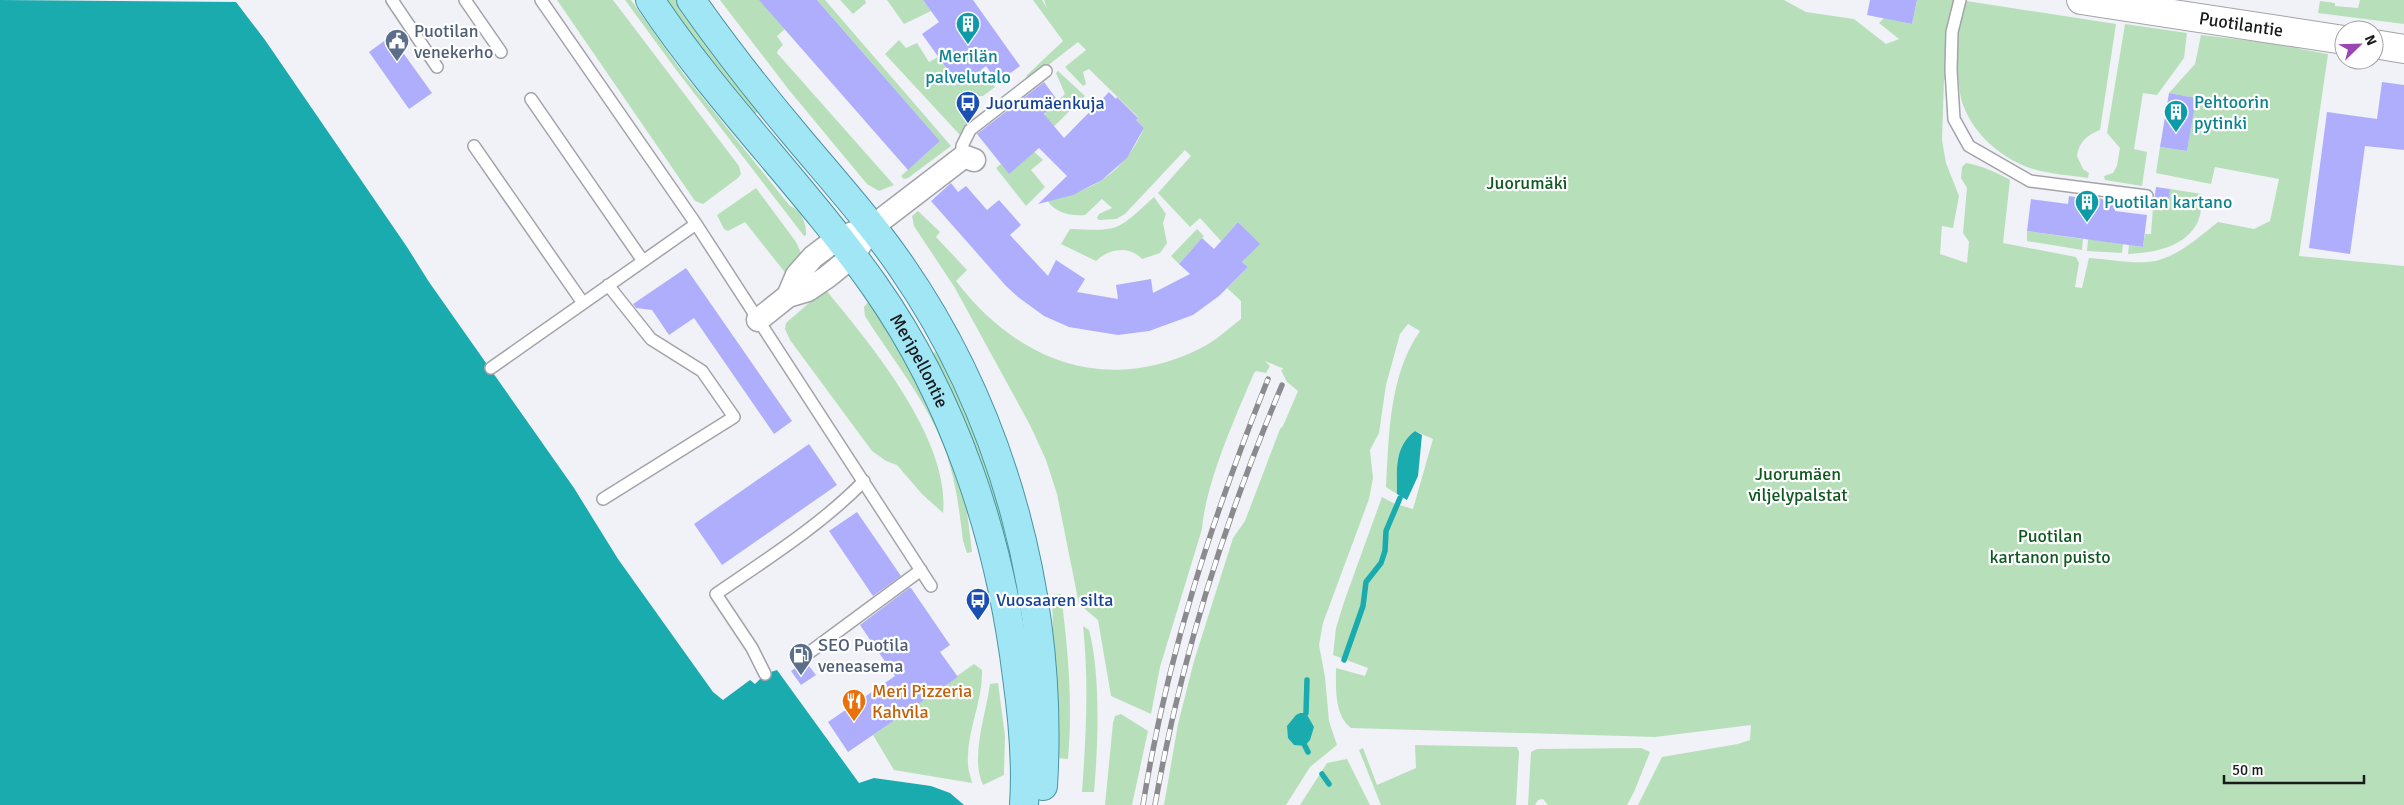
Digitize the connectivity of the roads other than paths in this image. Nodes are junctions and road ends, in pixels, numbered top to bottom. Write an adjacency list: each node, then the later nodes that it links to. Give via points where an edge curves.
1 (392, 0): 13 (lane)
2 (465, 0): 12 (lane)
3 (541, 0): 19 (lane)
4 (650, 0): 21 (main road, Meripellontie, via 699,69)
5 (691, 0): 20 (main road, Meripellontie, via 731,57)
6 (1960, 0): 18 (lane, via 1952,32 1954,119 1969,146 2030,181)
7 (2081, 0): 8 (street, Puotilantie)
8 (2119, 3): 9 (street, Puotilantie)
9 (2334, 38)
10 (2384, 46): 11 (street)
11 (2404, 49)
12 (501, 52)
13 (437, 67)
14 (1046, 71): 17 (lane, via 970,130 962,146)
15 (531, 99): 22 (lane)
16 (474, 146): 24 (lane)
17 (968, 159): 20 (street)
18 (2146, 196)
19 (696, 224): 22 (lane); 25 (lane)
20 (872, 227): 21 (street); 33 (main road, Meripellontie, via 901,266 950,347 971,389 1013,504 1030,578 1042,667 1045,755)
21 (846, 247): 25 (street, via 808,290 788,296); 33 (main road, Meripellontie, via 899,323 920,360 966,462 1002,585)
22 (643, 261): 23 (lane)
23 (608, 285): 24 (lane); 28 (lane, via 651,339 702,371 734,417)
24 (583, 303): 26 (lane)
25 (758, 320): 27 (lane)
26 (490, 368)
27 (864, 481): 29 (lane); 32 (lane, via 806,531 716,594)
28 (603, 499)
29 (921, 570): 30 (lane); 31 (lane)
30 (930, 586)
31 (810, 652)
32 (765, 674)
33 (1033, 800)

